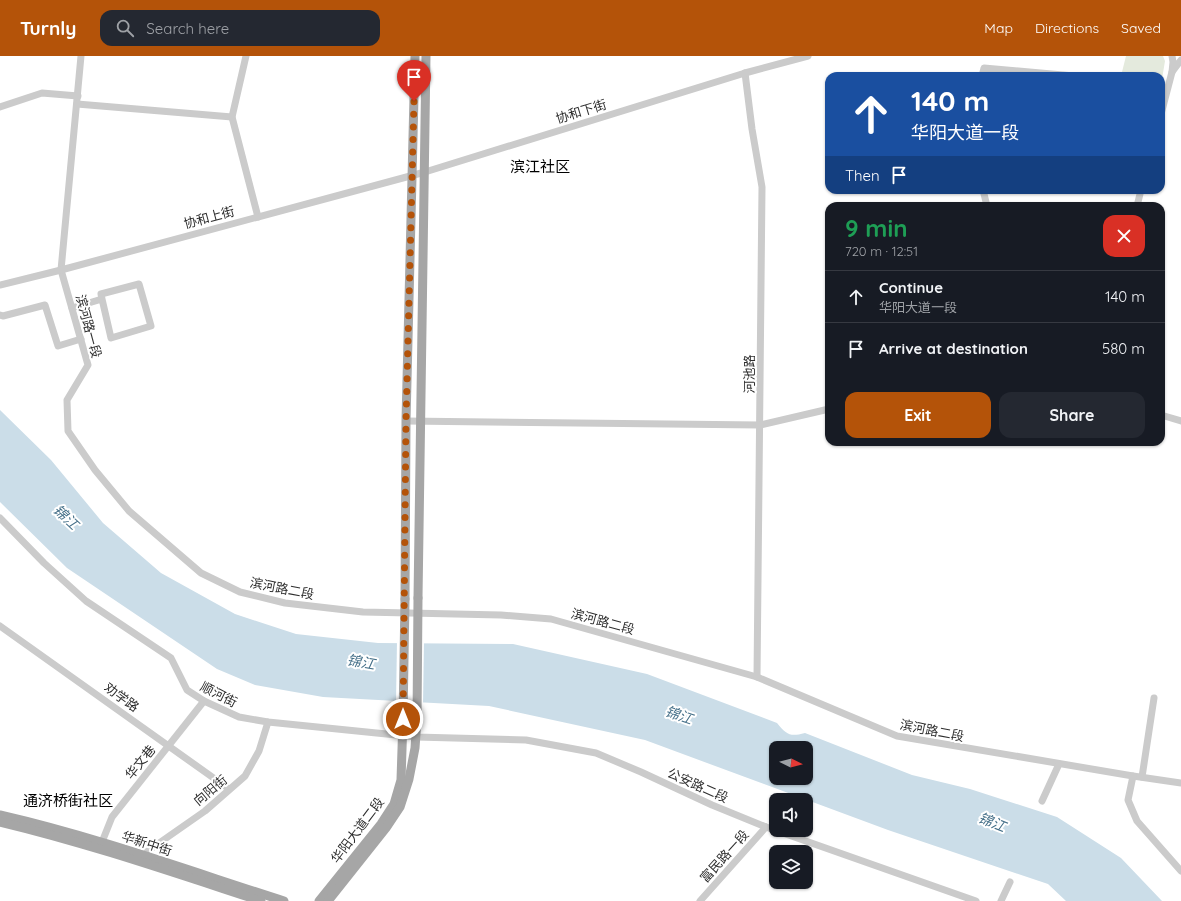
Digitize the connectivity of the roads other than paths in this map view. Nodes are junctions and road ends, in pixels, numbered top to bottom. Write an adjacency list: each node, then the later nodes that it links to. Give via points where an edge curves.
1 (81, 56): 13 (street)
2 (246, 56): 15 (street)
3 (415, 56): 17 (main road, 华阳大道二段)
4 (426, 56): 16 (main road, 华阳大道二段)
5 (808, 56): 11 (street, 协和下街)
6 (1172, 56): 10 (street)
7 (1181, 60): 10 (street)
8 (983, 72): 9 (street, via 984,68)
9 (1029, 72)
10 (1172, 72): 12 (street)
11 (745, 73): 16 (street, 协和下街); 30 (street, 河池路, via 762,187)
12 (1165, 90)
13 (77, 100): 14 (street, via 42,93); 15 (street); 19 (street)
14 (0, 106)
15 (232, 117): 18 (street)
16 (425, 172): 17 (street, 协和上街); 27 (main road, 华阳大道二段)
17 (412, 175): 18 (street, 协和上街); 28 (main road, 华阳大道二段)
18 (258, 217): 19 (street, 协和上街)
19 (61, 270): 20 (street, 协和上街); 22 (street, 滨河路一段)
20 (0, 285)
21 (102, 299): 21 (street, via 101,294 139,284 151,326 111,338); 22 (street)
22 (72, 308): 24 (street, 滨河路一段)
23 (0, 315): 24 (street, via 45,306 58,346)
24 (81, 339): 31 (street, 滨河路一段, via 88,365 67,400)
25 (825, 410): 30 (street)
26 (1165, 416): 29 (street)
27 (421, 420): 28 (street); 30 (street); 39 (main road, 华阳大道二段, bridge)
28 (406, 421): 38 (main road, 华阳大道二段, bridge)
29 (1181, 421)
30 (760, 425): 34 (street, 河池路)
31 (68, 431): 34 (street, 滨河路二段, via 95,470 129,511 201,573 240,592 285,603 363,612 501,615 551,619)
32 (0, 518): 36 (street, 顺河街, via 86,601 171,658 187,690)
33 (0, 626): 40 (street, 劝学路)
34 (757, 677): 41 (street, 滨河路二段, via 897,736)
35 (1154, 698): 43 (street)
36 (204, 701): 37 (street, 顺河街, via 239,717); 40 (street, 华文巷)
37 (268, 722): 38 (street, 顺河街); 45 (street, 向阳街, via 259,751 245,776)
38 (402, 736): 39 (street, 公安路二段); 56 (main road, 华阳大道二段, via 401,780 394,804)
39 (416, 737): 49 (street, 公安路二段, via 526,740 596,753); 57 (main road, 华阳大道二段, via 410,779 400,806 386,828)
40 (169, 745): 45 (street, 劝学路); 50 (street, 华文巷, via 112,817)
41 (1059, 764): 42 (street, 滨河路二段); 46 (street)
42 (1133, 776): 43 (street, 滨河路二段); 52 (street, via 1128,800 1136,821)
43 (1142, 777): 44 (street, 滨河路二段)
44 (1181, 782)
45 (229, 789): 51 (street, 向阳街, via 205,811)
46 (1042, 801)
47 (0, 815): 50 (main road, 华新中街)
48 (0, 822): 54 (main road, 华新中街, via 133,860)
49 (766, 827): 58 (street, 富民路一段); 59 (street, 公安路二段)
50 (102, 842): 51 (main road, 华新中街)
51 (142, 855): 55 (main road, 华新中街)
52 (1181, 871)
53 (1010, 882): 60 (street)
54 (261, 901)
55 (284, 901)
56 (319, 901)
57 (328, 901)
58 (700, 901)
59 (976, 901)
60 (1001, 901)

